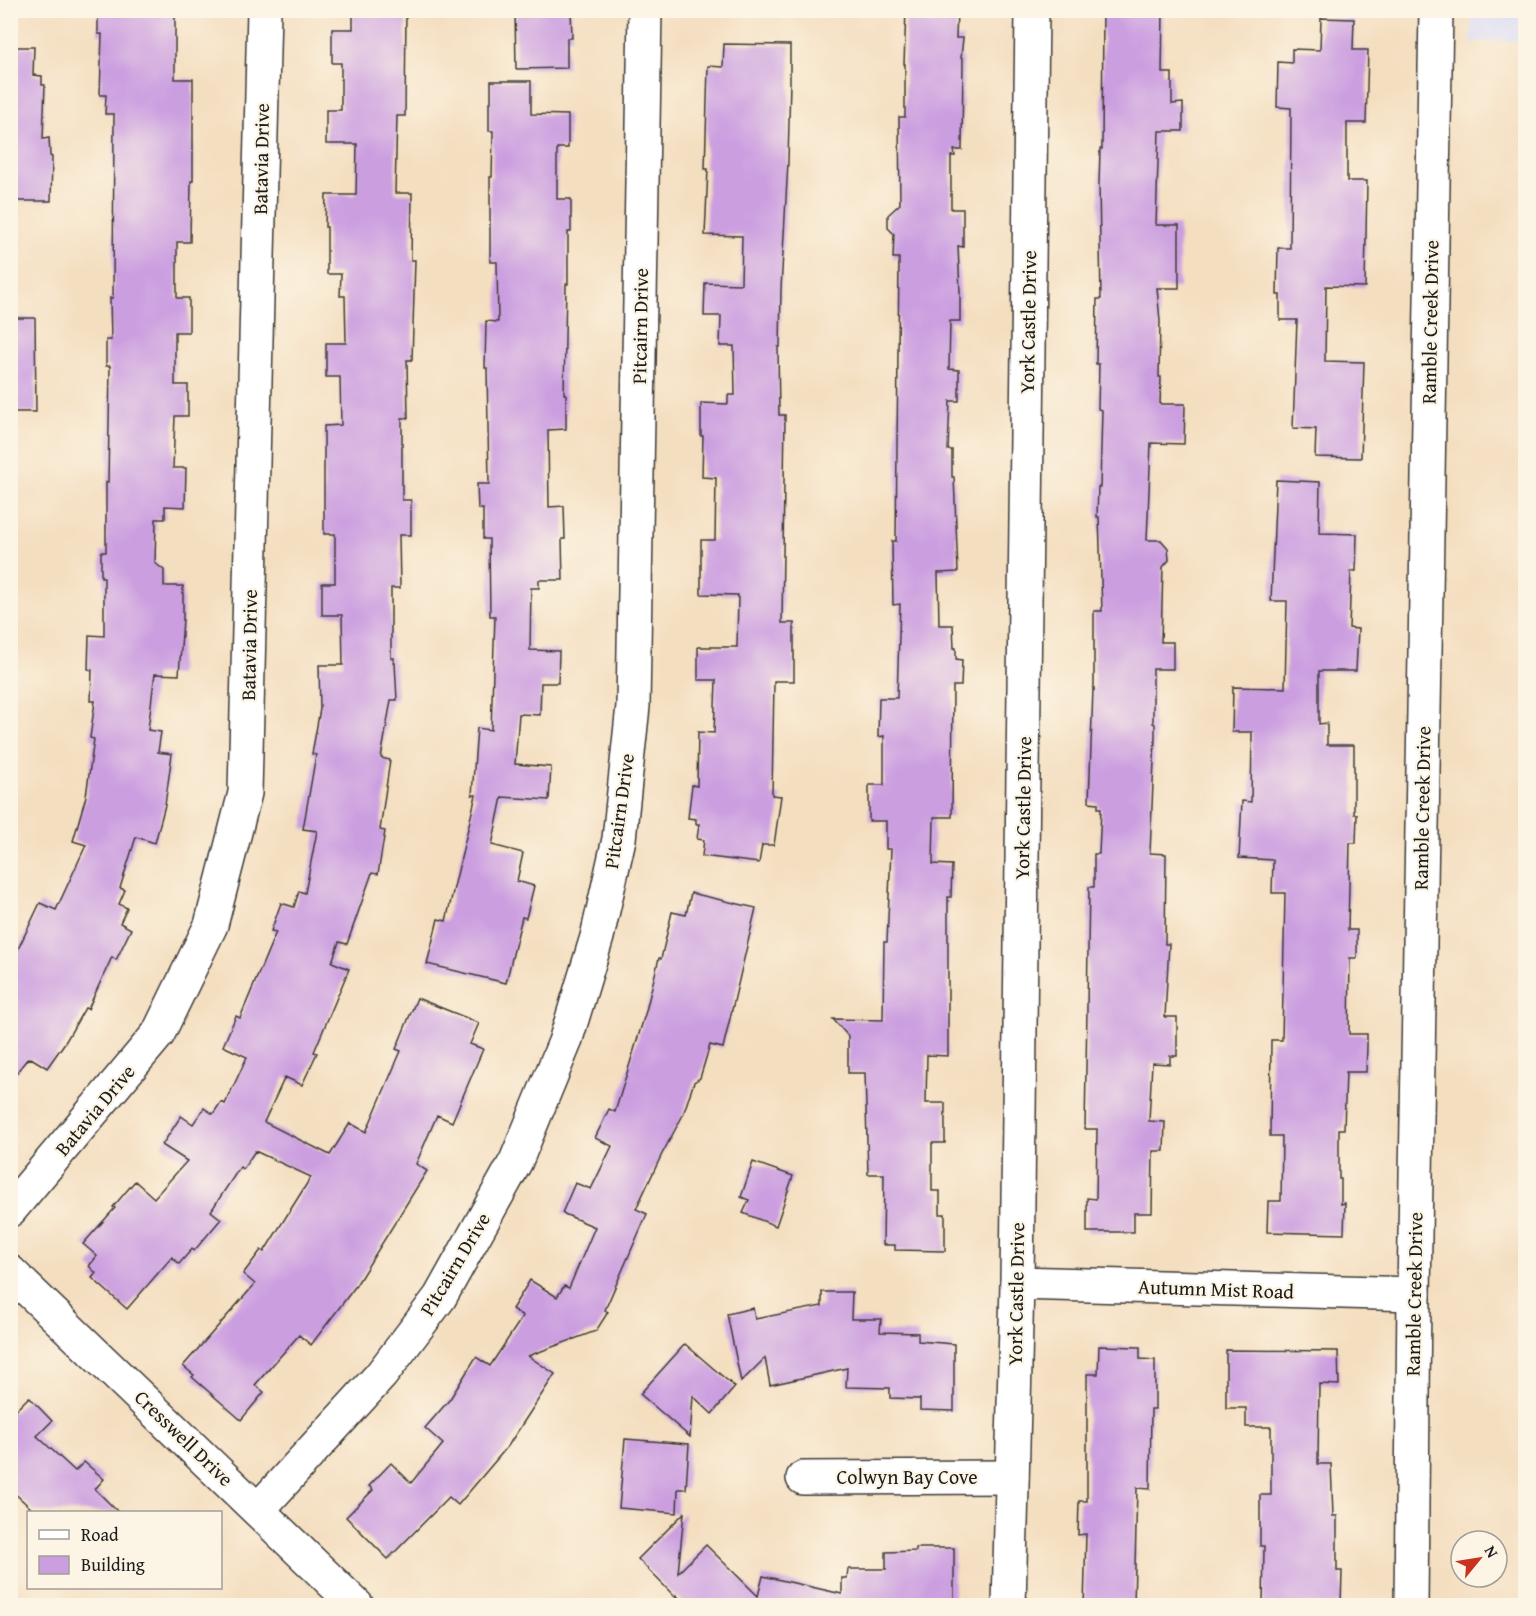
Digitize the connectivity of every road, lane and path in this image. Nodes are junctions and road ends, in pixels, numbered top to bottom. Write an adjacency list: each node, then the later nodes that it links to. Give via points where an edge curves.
1 (264, 10): 5 (street, Batavia Drive, via 245,793 211,925 158,1034)
2 (645, 10): 11 (street, Pitcairn Drive, via 633,706 619,839 597,937 565,1042 516,1161 440,1297 381,1375)
3 (1032, 10): 7 (street, York Castle Drive)
4 (1436, 10): 8 (street, Ramble Creek Drive)
5 (10, 1210)
6 (10, 1272): 11 (street, Cresswell Drive)
7 (1017, 1283): 8 (street, Autumn Mist Road); 9 (street, York Castle Drive)
8 (1414, 1294): 14 (street, Ramble Creek Drive)
9 (1012, 1477): 10 (street, Colwyn Bay Cove); 13 (street, York Castle Drive)
10 (803, 1478)
11 (258, 1510): 12 (street, Cresswell Drive)
12 (357, 1605)
13 (1009, 1605)
14 (1411, 1605)

